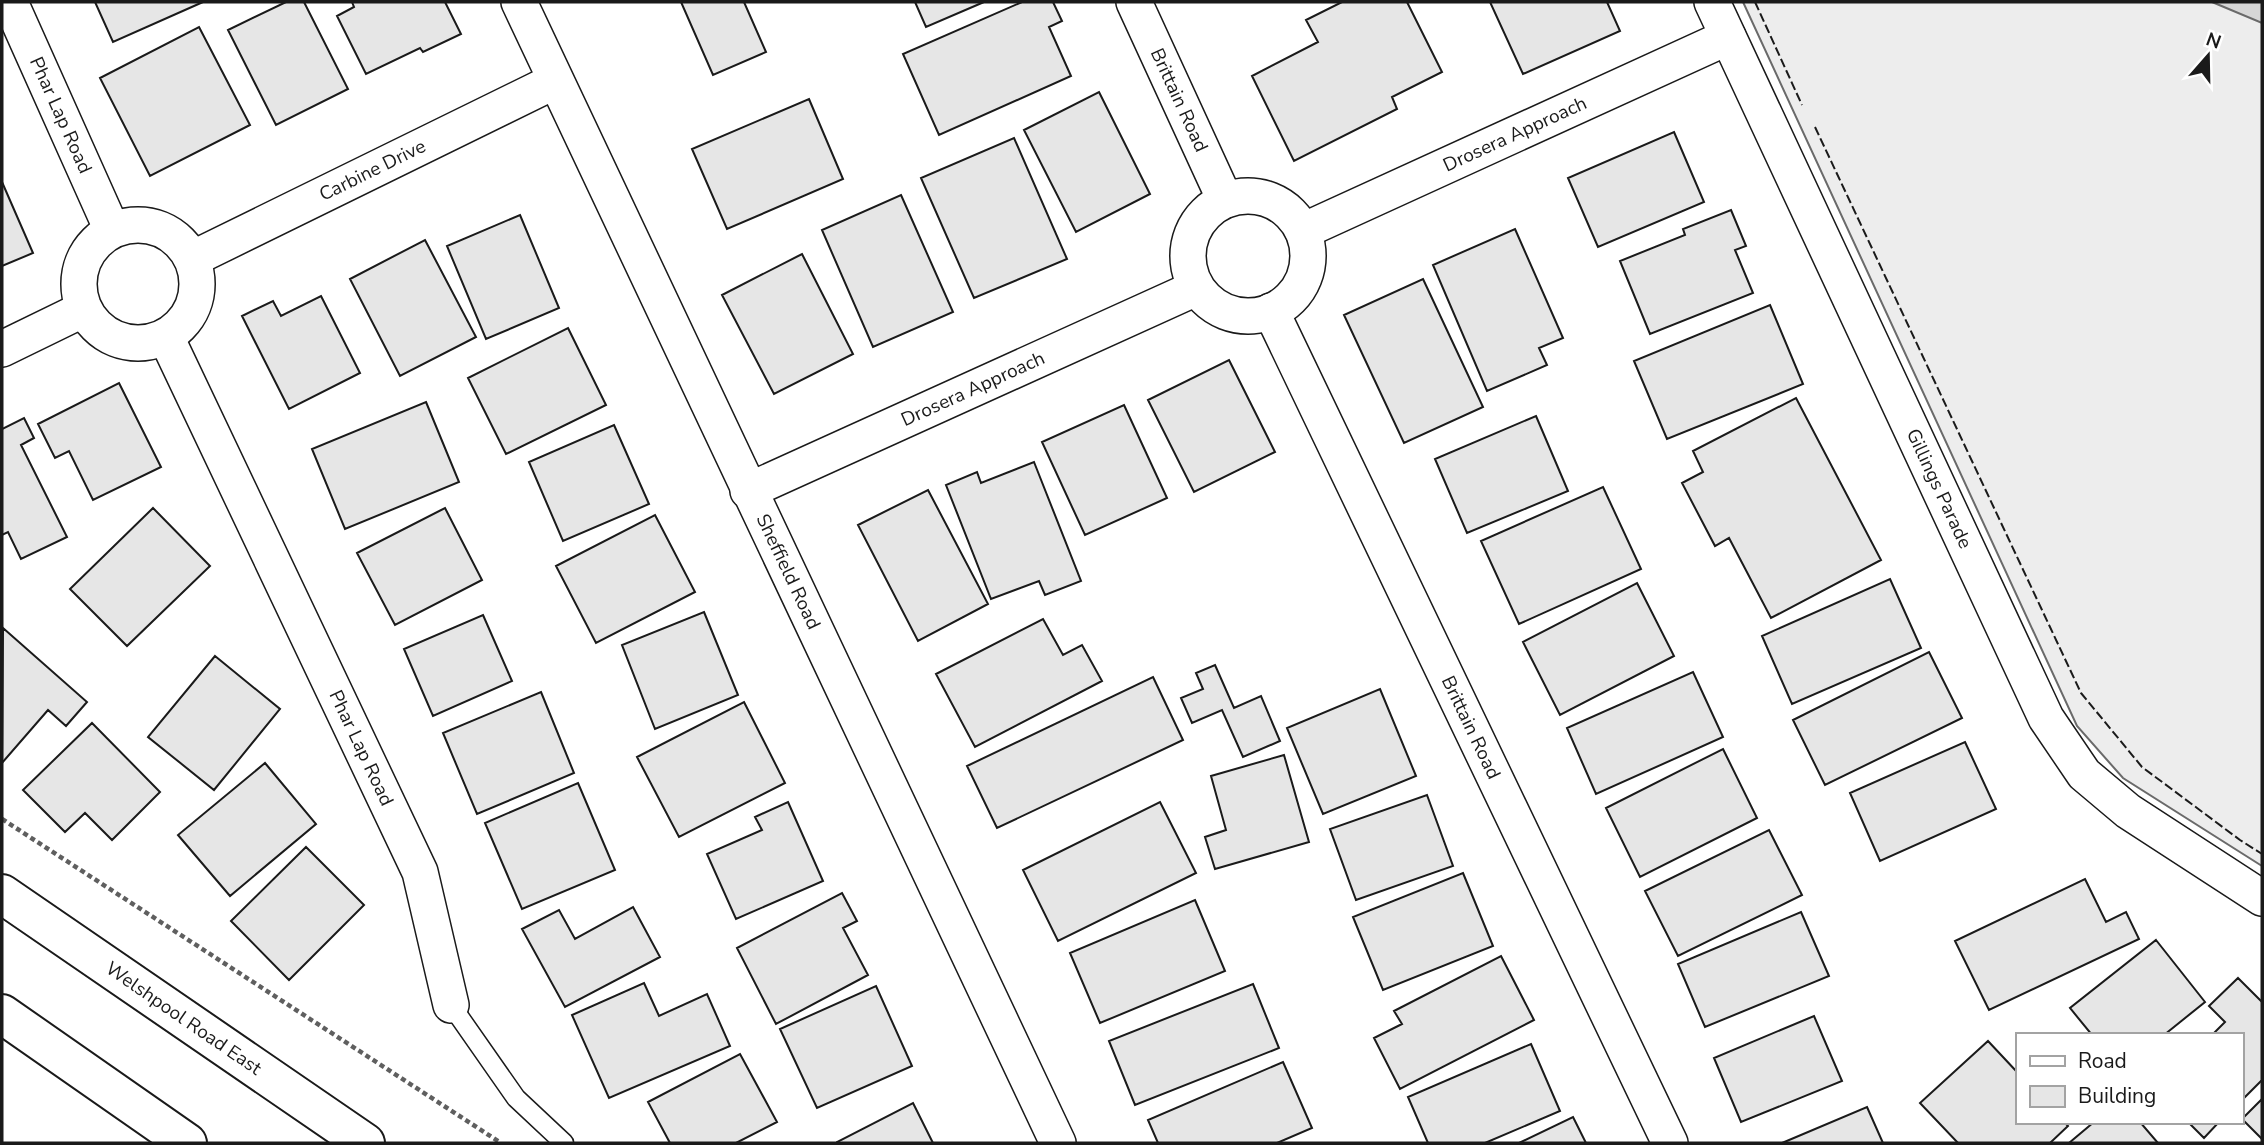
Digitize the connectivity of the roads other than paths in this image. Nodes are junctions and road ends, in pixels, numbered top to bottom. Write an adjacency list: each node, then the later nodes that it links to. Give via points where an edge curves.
1 (10, 2): 8 (street, Phar Lap Road)
2 (519, 2): 6 (street, Sheffield Road)
3 (1134, 2): 7 (street, Brittain Road)
4 (1712, 2): 5 (street, Gillings Parade)
5 (1728, 37): 9 (street, Drosera Approach); 18 (street, Gillings Parade, via 2046,718 2084,774 2128,811)
6 (555, 81): 10 (street, Carbine Drive); 16 (street, Sheffield Road)
7 (1225, 200): 9 (street, via 1251,195 1276,202 1294,216); 11 (street, via 1203,214 1190,237 1187,261)
8 (112, 230): 10 (street, via 128,225 158,228 172,235); 12 (street, via 86,255 79,291)
9 (1303, 231): 13 (street, via 1308,260 1301,284 1289,300)
10 (192, 259): 14 (street, via 197,274 194,303 188,317)
11 (1196, 288): 13 (street, via 1214,305 1236,315); 16 (street, Drosera Approach)
12 (84, 309): 14 (street, via 105,333 119,340 151,342); 15 (street)
13 (1271, 312): 25 (street, Brittain Road)
14 (166, 337): 19 (street, Phar Lap Road, via 420,872)
15 (2, 349)
16 (748, 491): 24 (street, Sheffield Road)
17 (2, 894): 22 (highway, Welshpool Road East)
18 (2262, 898)
19 (451, 1005): 23 (lane, Phar Lap Road, via 516,1098)
20 (2, 1014): 21 (highway)
21 (187, 1143)
22 (365, 1143)
23 (564, 1143)
24 (1058, 1143)
25 (1670, 1143)

